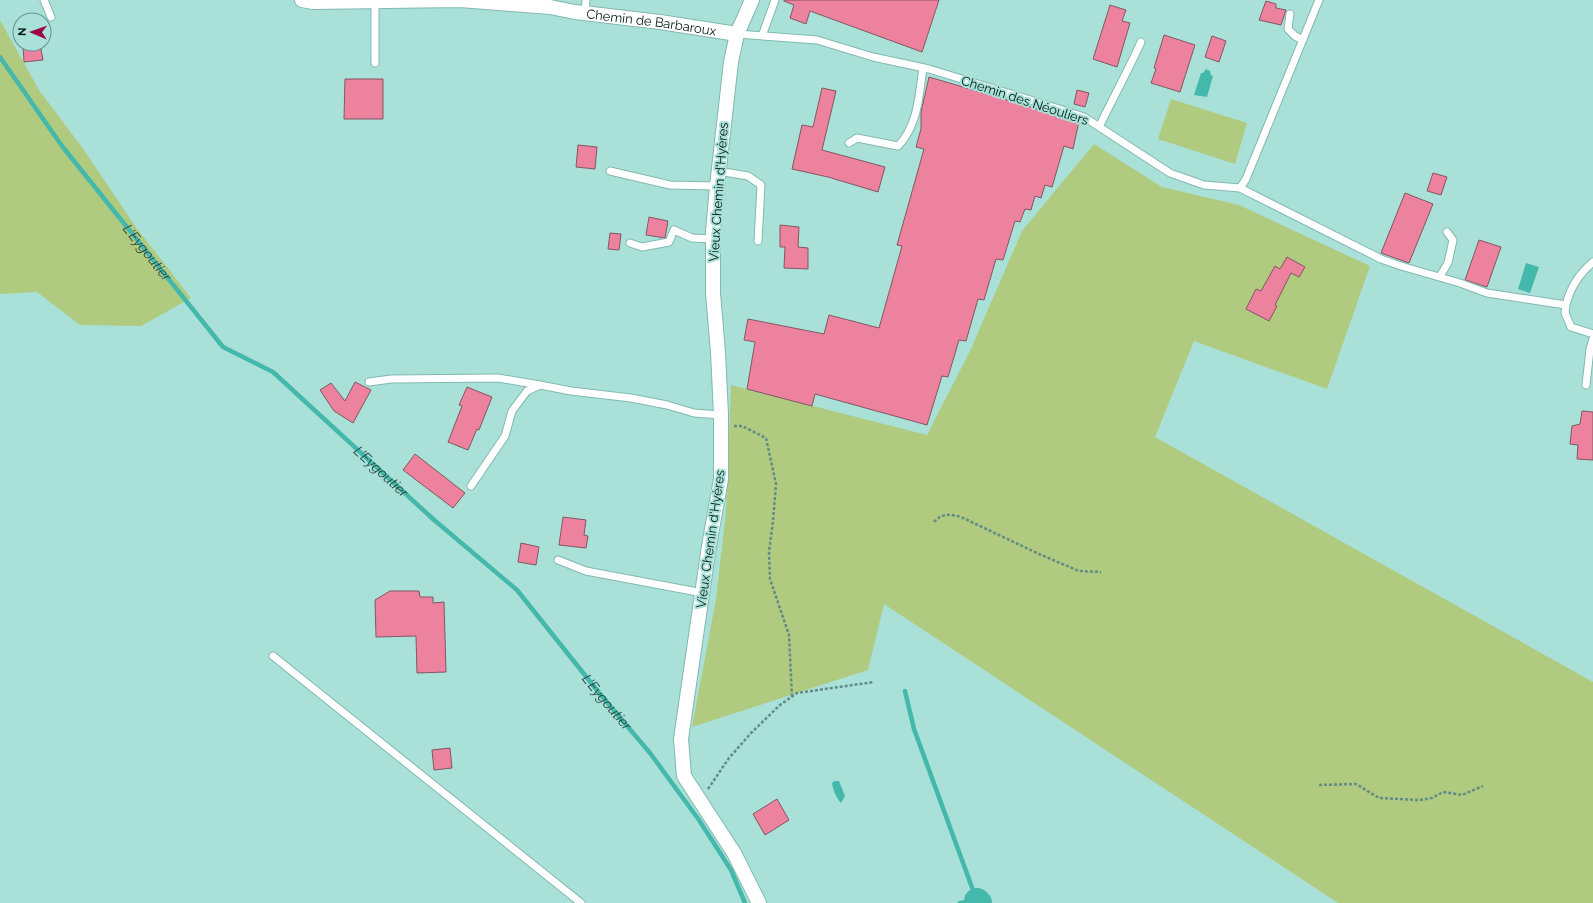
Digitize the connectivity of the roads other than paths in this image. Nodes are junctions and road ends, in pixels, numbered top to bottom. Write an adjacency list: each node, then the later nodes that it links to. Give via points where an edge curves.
1 (44, 0): 9 (lane)
2 (302, 0): 6 (street, Chemin de Barbaroux)
3 (752, 0): 11 (street, Vieux Chemin d'Hyères)
4 (775, 0): 12 (lane)
5 (1319, 0): 13 (lane)
6 (369, 1): 7 (street, Chemin de Barbaroux); 15 (lane)
7 (495, 1): 8 (street, Chemin de Barbaroux)
8 (585, 7): 11 (street, Chemin de Barbaroux)
9 (49, 12)
10 (1290, 14): 13 (lane, via 1288,29)
11 (737, 34): 12 (lane, Chemin des Néouliers); 20 (street, Vieux Chemin d'Hyères, via 731,62)
12 (762, 36): 16 (lane, Chemin des Néouliers, via 817,40 873,57)
13 (1303, 40): 22 (lane)
14 (1141, 42): 17 (lane)
15 (375, 63)
16 (923, 68): 17 (lane, Chemin des Néouliers, via 1084,117); 18 (lane, via 914,119 905,139 898,146 857,138)
17 (1099, 127): 22 (lane, Chemin des Néouliers, via 1170,173 1204,185)
18 (849, 143)
19 (610, 171): 21 (lane, via 670,185)
20 (718, 171): 21 (street, Vieux Chemin d'Hyères); 25 (lane, via 748,176 761,186)
21 (717, 186): 24 (street, Vieux Chemin d'Hyères)
22 (1240, 188): 28 (lane, via 1381,259)
23 (1447, 232): 28 (lane, via 1453,240 1448,263)
24 (713, 239): 26 (lane, via 692,238 674,230 669,242 642,247); 35 (street, Vieux Chemin d'Hyères, via 713,293)
25 (758, 241)
26 (630, 243)
27 (1593, 262): 29 (lane, via 1569,292)
28 (1440, 276): 29 (lane, via 1487,293)
29 (1566, 305): 30 (lane, via 1565,313 1571,327)
30 (1593, 334)
31 (1593, 339): 34 (lane)
32 (369, 382): 33 (lane, via 391,379 498,378)
33 (540, 385): 35 (lane, via 631,398); 36 (lane, via 527,391 512,411 505,436)
34 (1586, 385)
35 (721, 420): 38 (street, Vieux Chemin d'Hyères, via 721,479)
36 (471, 486)
37 (558, 560): 38 (lane, via 586,571)
38 (703, 593): 41 (street, Vieux Chemin d'Hyères, via 681,739 684,776 734,853)
39 (273, 656): 40 (lane)
40 (581, 903)
41 (759, 903)

